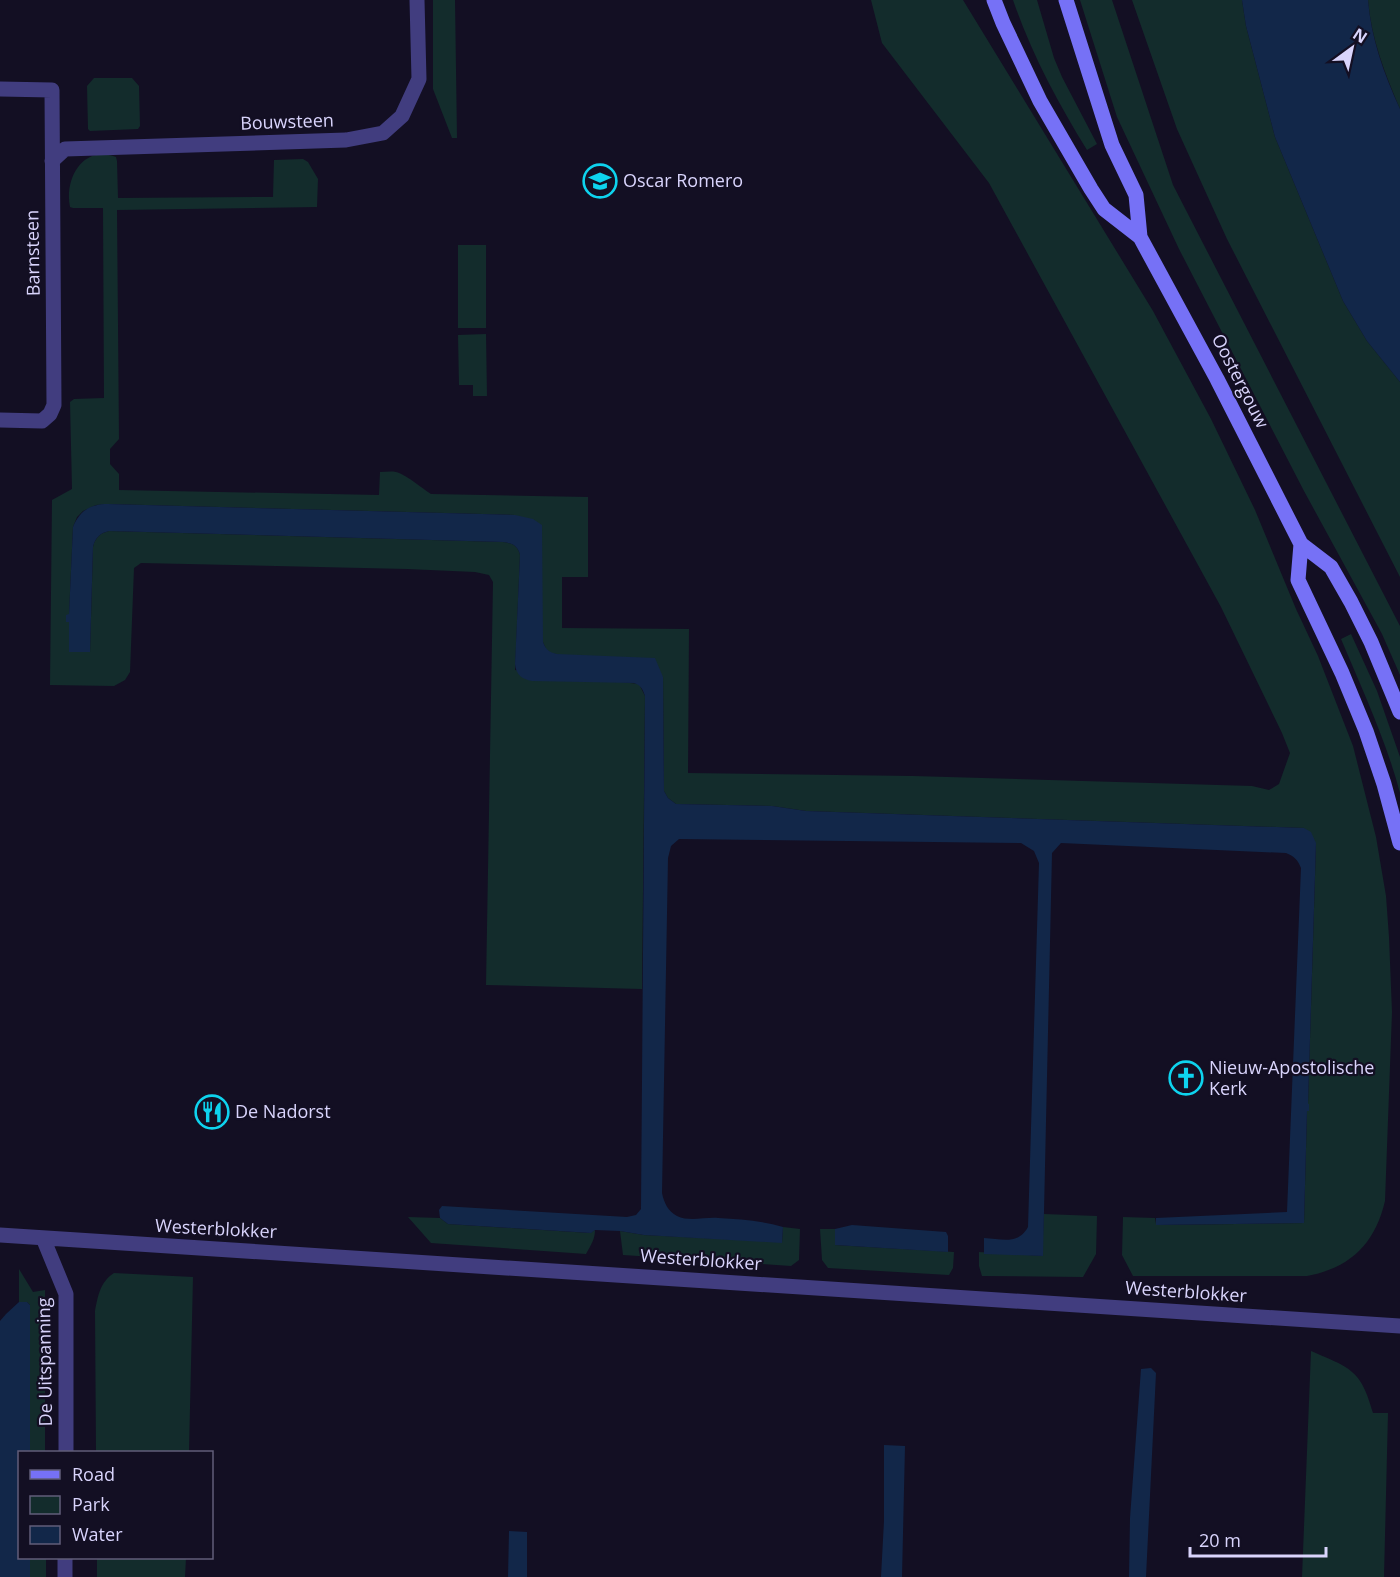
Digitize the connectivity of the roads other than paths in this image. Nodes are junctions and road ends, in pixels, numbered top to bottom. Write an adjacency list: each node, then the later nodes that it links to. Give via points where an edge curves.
1 (417, 0): 5 (street, Bouwsteen, via 419,79 402,116 382,133 346,140 65,149)
2 (994, 0): 6 (main road, Oostergouw, via 1040,102 1091,189 1104,209)
3 (1066, 0): 6 (main road, Oostergouw, via 1112,145 1136,195)
4 (0, 89): 5 (street, Barnsteen, via 52,90)
5 (52, 161): 7 (street, Barnsteen, via 54,405 42,421)
6 (1140, 237): 8 (main road, Oostergouw)
7 (0, 420)
8 (1300, 544): 9 (main road, Oostergouw, via 1331,567 1371,642); 10 (main road, Oostergouw, via 1298,580 1366,731)
9 (1400, 712)
10 (1400, 843)
11 (0, 1235): 12 (street, Westerblokker)
12 (43, 1238): 13 (street, Westerblokker); 14 (street, De Uitspanning, via 66,1294)
13 (1400, 1326)
14 (66, 1451)
15 (65, 1559): 16 (street)
16 (65, 1577)

